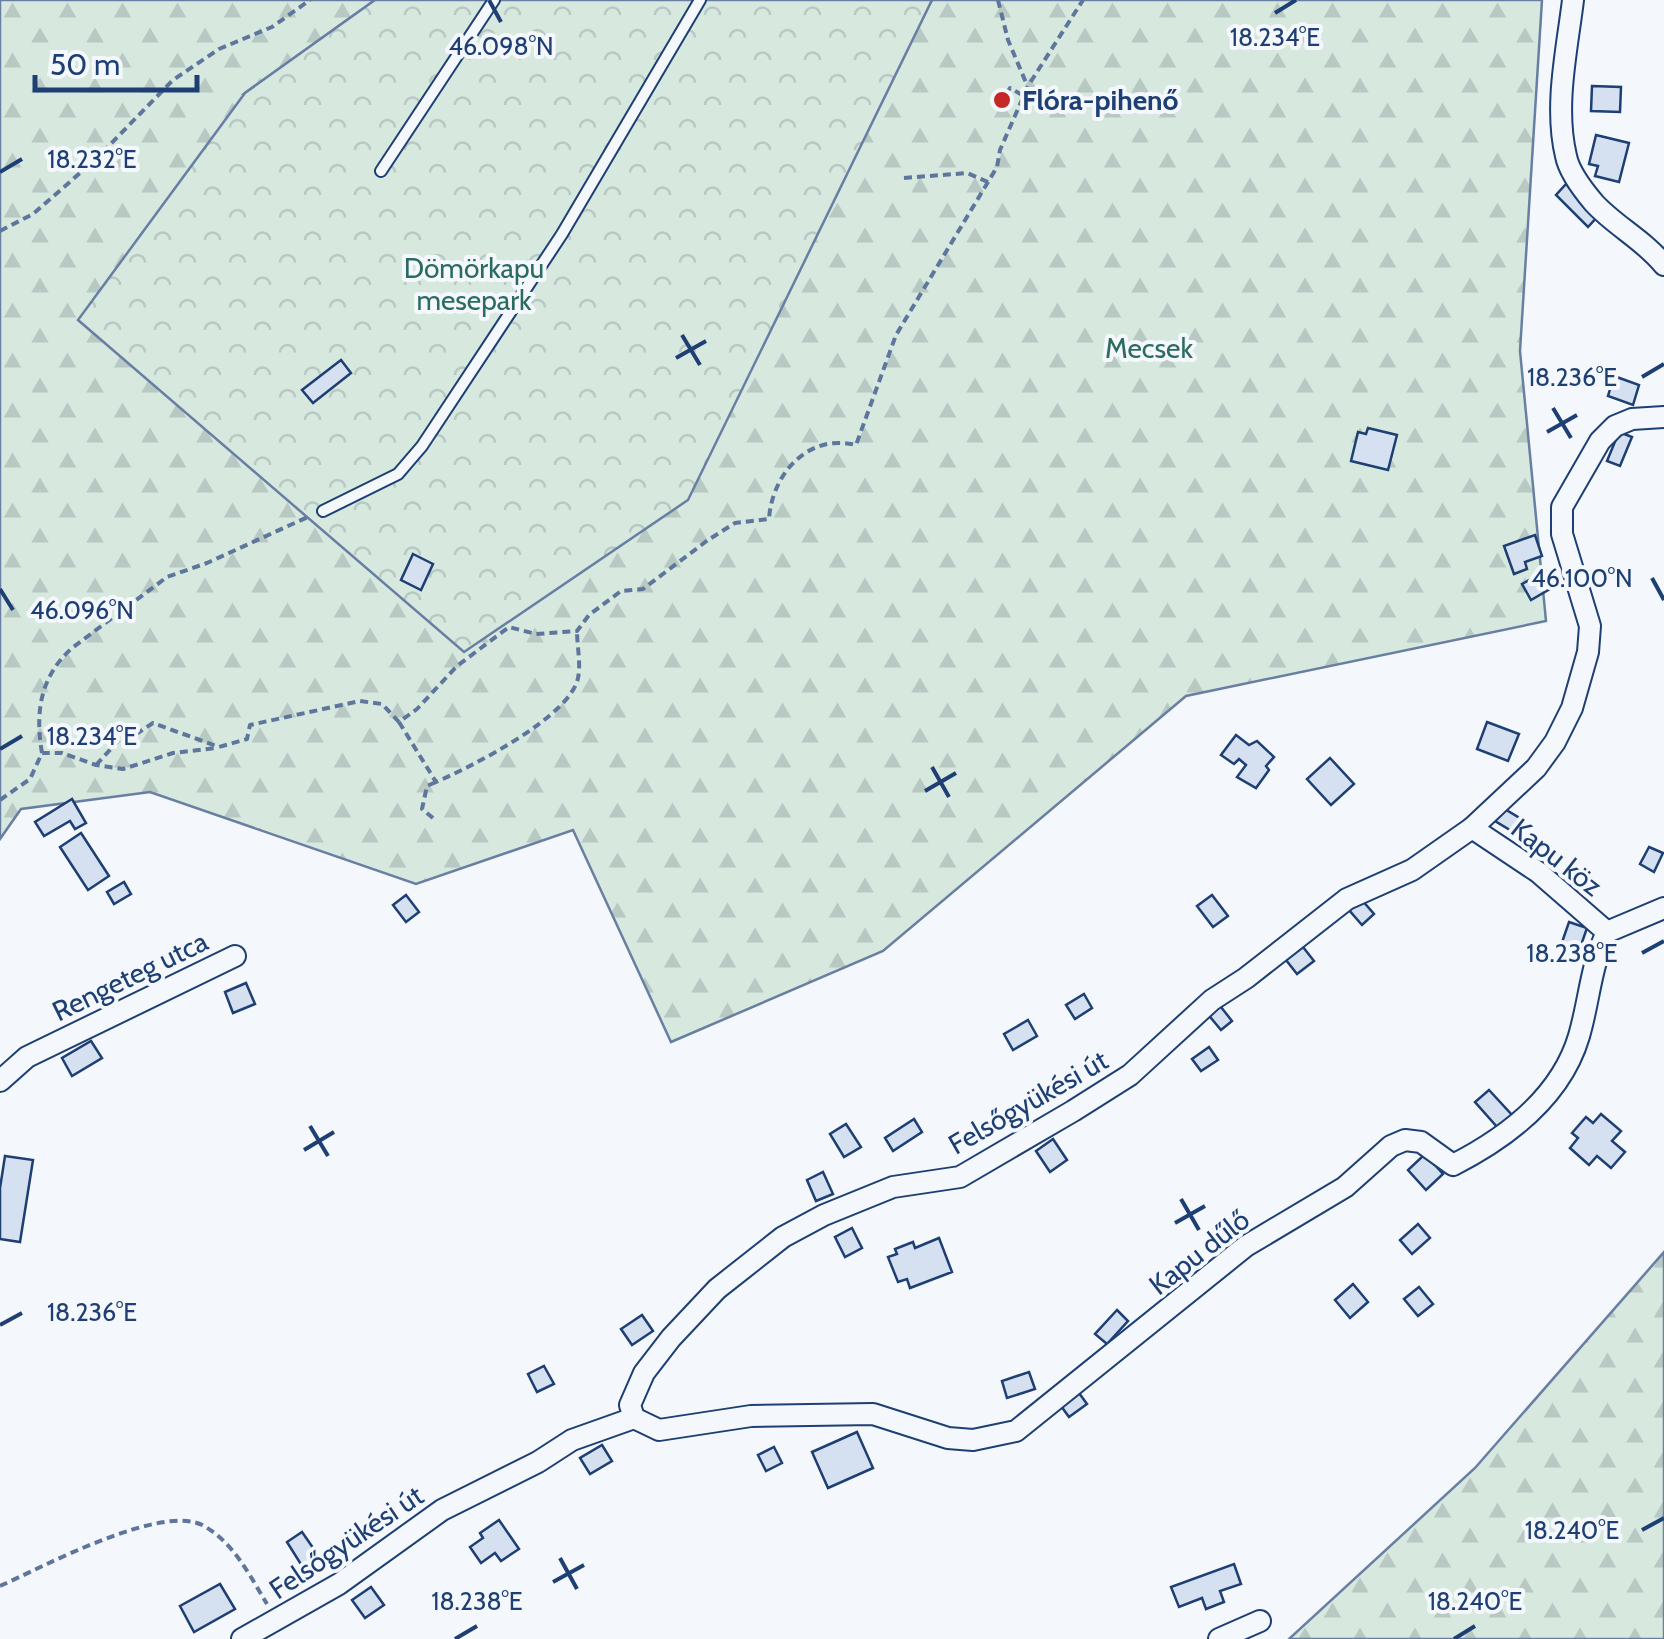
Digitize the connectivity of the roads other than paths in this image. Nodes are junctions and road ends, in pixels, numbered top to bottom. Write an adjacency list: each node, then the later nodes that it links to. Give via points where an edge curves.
1 (494, 0): 4 (lane)
2 (700, 0): 7 (lane, via 562,234 422,446 398,474)
3 (1573, 0): 5 (street, via 1562,95 1566,157 1592,200)
4 (381, 171)
5 (1664, 265)
6 (1664, 417): 8 (street, Felsőgyükési út, via 1615,426 1562,507 1562,534 1590,626 1588,652 1555,742)
7 (323, 510)
8 (1472, 828): 10 (street, Kapu köz, via 1538,872); 13 (street, Felsőgyükési út, via 1412,870 1347,898 1212,1000 1130,1075 1024,1141 960,1177 893,1187 784,1236 717,1289 671,1338 644,1373 630,1406)
9 (1664, 908): 10 (street)
10 (1607, 932): 13 (street, Kapu dűlő, via 1572,1056 1534,1111 1453,1165 1422,1142 1392,1146 1345,1187 1246,1246 1016,1431 948,1438 873,1414 751,1416 659,1430)
11 (235, 956): 12 (street, Rengeteg utca, via 27,1057)
12 (0, 1081)
13 (634, 1418): 15 (street, Felsőgyükési út, via 572,1440 442,1510 339,1584)
14 (1260, 1621): 16 (street)
15 (242, 1639)
16 (1219, 1639)

